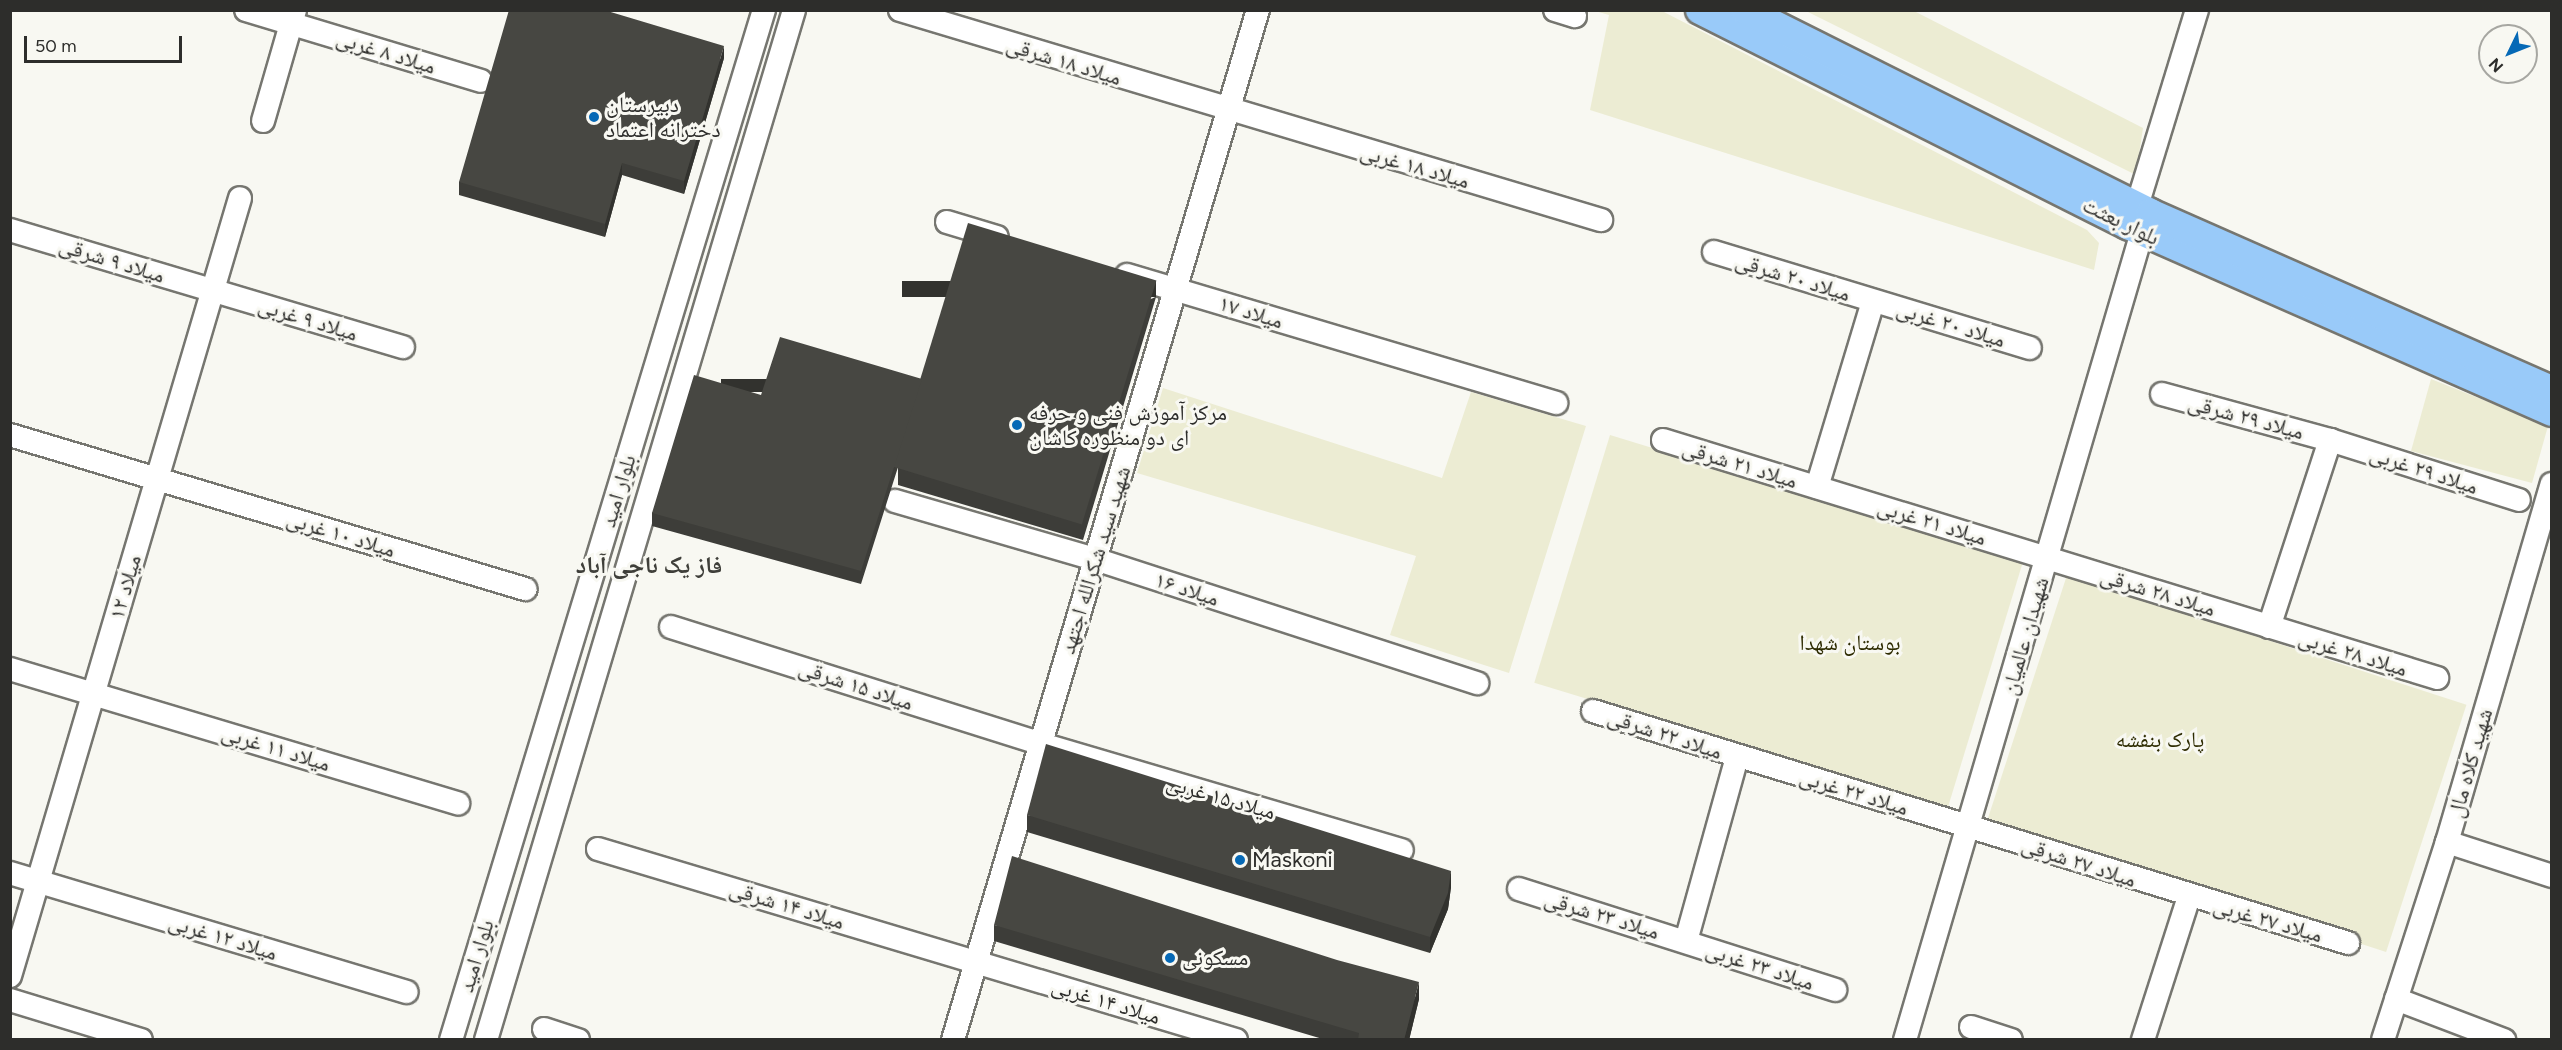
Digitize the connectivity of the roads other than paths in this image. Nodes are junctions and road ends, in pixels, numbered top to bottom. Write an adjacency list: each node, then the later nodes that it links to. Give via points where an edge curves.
1 (246, 10): 9 (street, میلاد ۸ غربی)
2 (764, 10): 17 (street, بلوار امید)
3 (794, 10): 19 (street, بلوار امید)
4 (900, 10): 11 (street, میلاد ۱۸ شرقی)
5 (1258, 10): 11 (street, شهید سید شکرالله اجتهد)
6 (1700, 10): 14 (main road, بلوار بعثت)
7 (1745, 10): 14 (main road, بلوار بعثت)
8 (2197, 10): 14 (street, شهیدان عالمیان)
9 (293, 17): 10 (street, میلاد ۸ غربی); 12 (street)
10 (481, 81)
11 (1228, 112): 15 (street, میلاد ۱۸ غربی); 23 (street, شهید سید شکرالله اجتهد)
12 (263, 121)
13 (240, 198): 24 (street, میلاد ۱۲)
14 (2139, 219): 30 (main road, بلوار بعثت); 33 (main road, بلوار بعثت); 42 (street, شهیدان عالمیان)
15 (1601, 220)
16 (947, 222): 20 (street)
17 (698, 228): 19 (street); 26 (street, بلوار امید)
18 (10, 230): 24 (street, میلاد ۹ شرقی)
19 (727, 235): 29 (street, بلوار امید)
20 (1015, 242)
21 (1714, 252): 25 (street, میلاد ۲۰ شرقی)
22 (1107, 269): 23 (street, میلاد ۱۷)
23 (1176, 289): 32 (street, میلاد ۱۷); 43 (street, شهید سید شکرالله اجتهد)
24 (213, 290): 27 (street, میلاد ۹ غربی); 37 (street, میلاد ۱۲)
25 (1873, 301): 28 (street, میلاد ۲۰ غربی); 39 (street)
26 (662, 344): 29 (street); 75 (street, بلوار امید)
27 (403, 347)
28 (2030, 348)
29 (692, 352): 76 (street, بلوار امید)
30 (2552, 390)
31 (2162, 394): 36 (street, میلاد ۲۹ شرقی)
32 (1556, 403)
33 (2552, 412)
34 (10, 435): 37 (street, میلاد ۱۰ غربی)
35 (1663, 440): 39 (street, میلاد ۲۱ شرقی)
36 (2330, 440): 41 (street, میلاد ۲۹ غربی); 46 (street)
37 (157, 479): 44 (street, میلاد ۱۰ غربی); 50 (street, میلاد ۱۲)
38 (2552, 484): 56 (street, شهید کلاه مال)
39 (1817, 487): 42 (street, میلاد ۲۱ غربی)
40 (895, 501): 43 (street, میلاد ۱۶)
41 (2519, 501)
42 (2048, 558): 46 (street, میلاد ۲۸ شرقی); 55 (street, شهیدان عالمیان)
43 (1095, 559): 49 (street, میلاد ۱۶); 52 (street, شهید سید شکرالله اجتهد)
44 (525, 589)
45 (671, 627): 52 (street, میلاد ۱۵ شرقی)
46 (2269, 627): 48 (street, میلاد ۲۸ غربی)
47 (10, 669): 50 (street, میلاد ۱۱ غربی)
48 (2437, 678)
49 (1477, 683)
50 (94, 694): 54 (street, میلاد ۱۱ غربی); 61 (street, میلاد ۱۲)
51 (1593, 711): 53 (street, میلاد ۲۲ شرقی)
52 (1041, 744): 58 (street, میلاد ۱۵ غربی); 66 (street, شهید سید شکرالله اجتهد)
53 (1737, 757): 55 (street, میلاد ۲۲ غربی); 64 (street)
54 (458, 803)
55 (1970, 828): 63 (street, میلاد ۲۷ شرقی); 80 (street, شهیدان عالمیان)
56 (2446, 842): 60 (street); 70 (street, شهید کلاه مال)
57 (598, 849): 66 (street, میلاد ۱۴ شرقی)
58 (1402, 850)
59 (10, 873): 61 (street, میلاد ۱۲ غربی)
60 (2552, 876)
61 (39, 881): 67 (street, میلاد ۱۲); 69 (street, میلاد ۱۲ غربی)
62 (1519, 889): 64 (street, میلاد ۲۳ شرقی)
63 (2189, 897): 65 (street, میلاد ۲۷ غربی); 82 (street)
64 (1686, 941): 68 (street, میلاد ۲۳ غربی)
65 (2348, 943)
66 (976, 962): 78 (street, شهید سید شکرالله اجتهد); 79 (street, میلاد ۱۴ غربی)
67 (10, 976)
68 (1835, 990)
69 (407, 992)
70 (2396, 999): 83 (street, شهید کلاه مال); 84 (street)
71 (10, 1000): 74 (street)
72 (1971, 1027): 81 (street)
73 (544, 1029): 77 (street)
74 (141, 1040)
75 (451, 1040)
76 (486, 1040)
77 (578, 1040)
78 (953, 1040)
79 (1236, 1040)
80 (1905, 1040)
81 (2011, 1040)
82 (2144, 1040)
83 (2383, 1040)
84 (2504, 1040)

